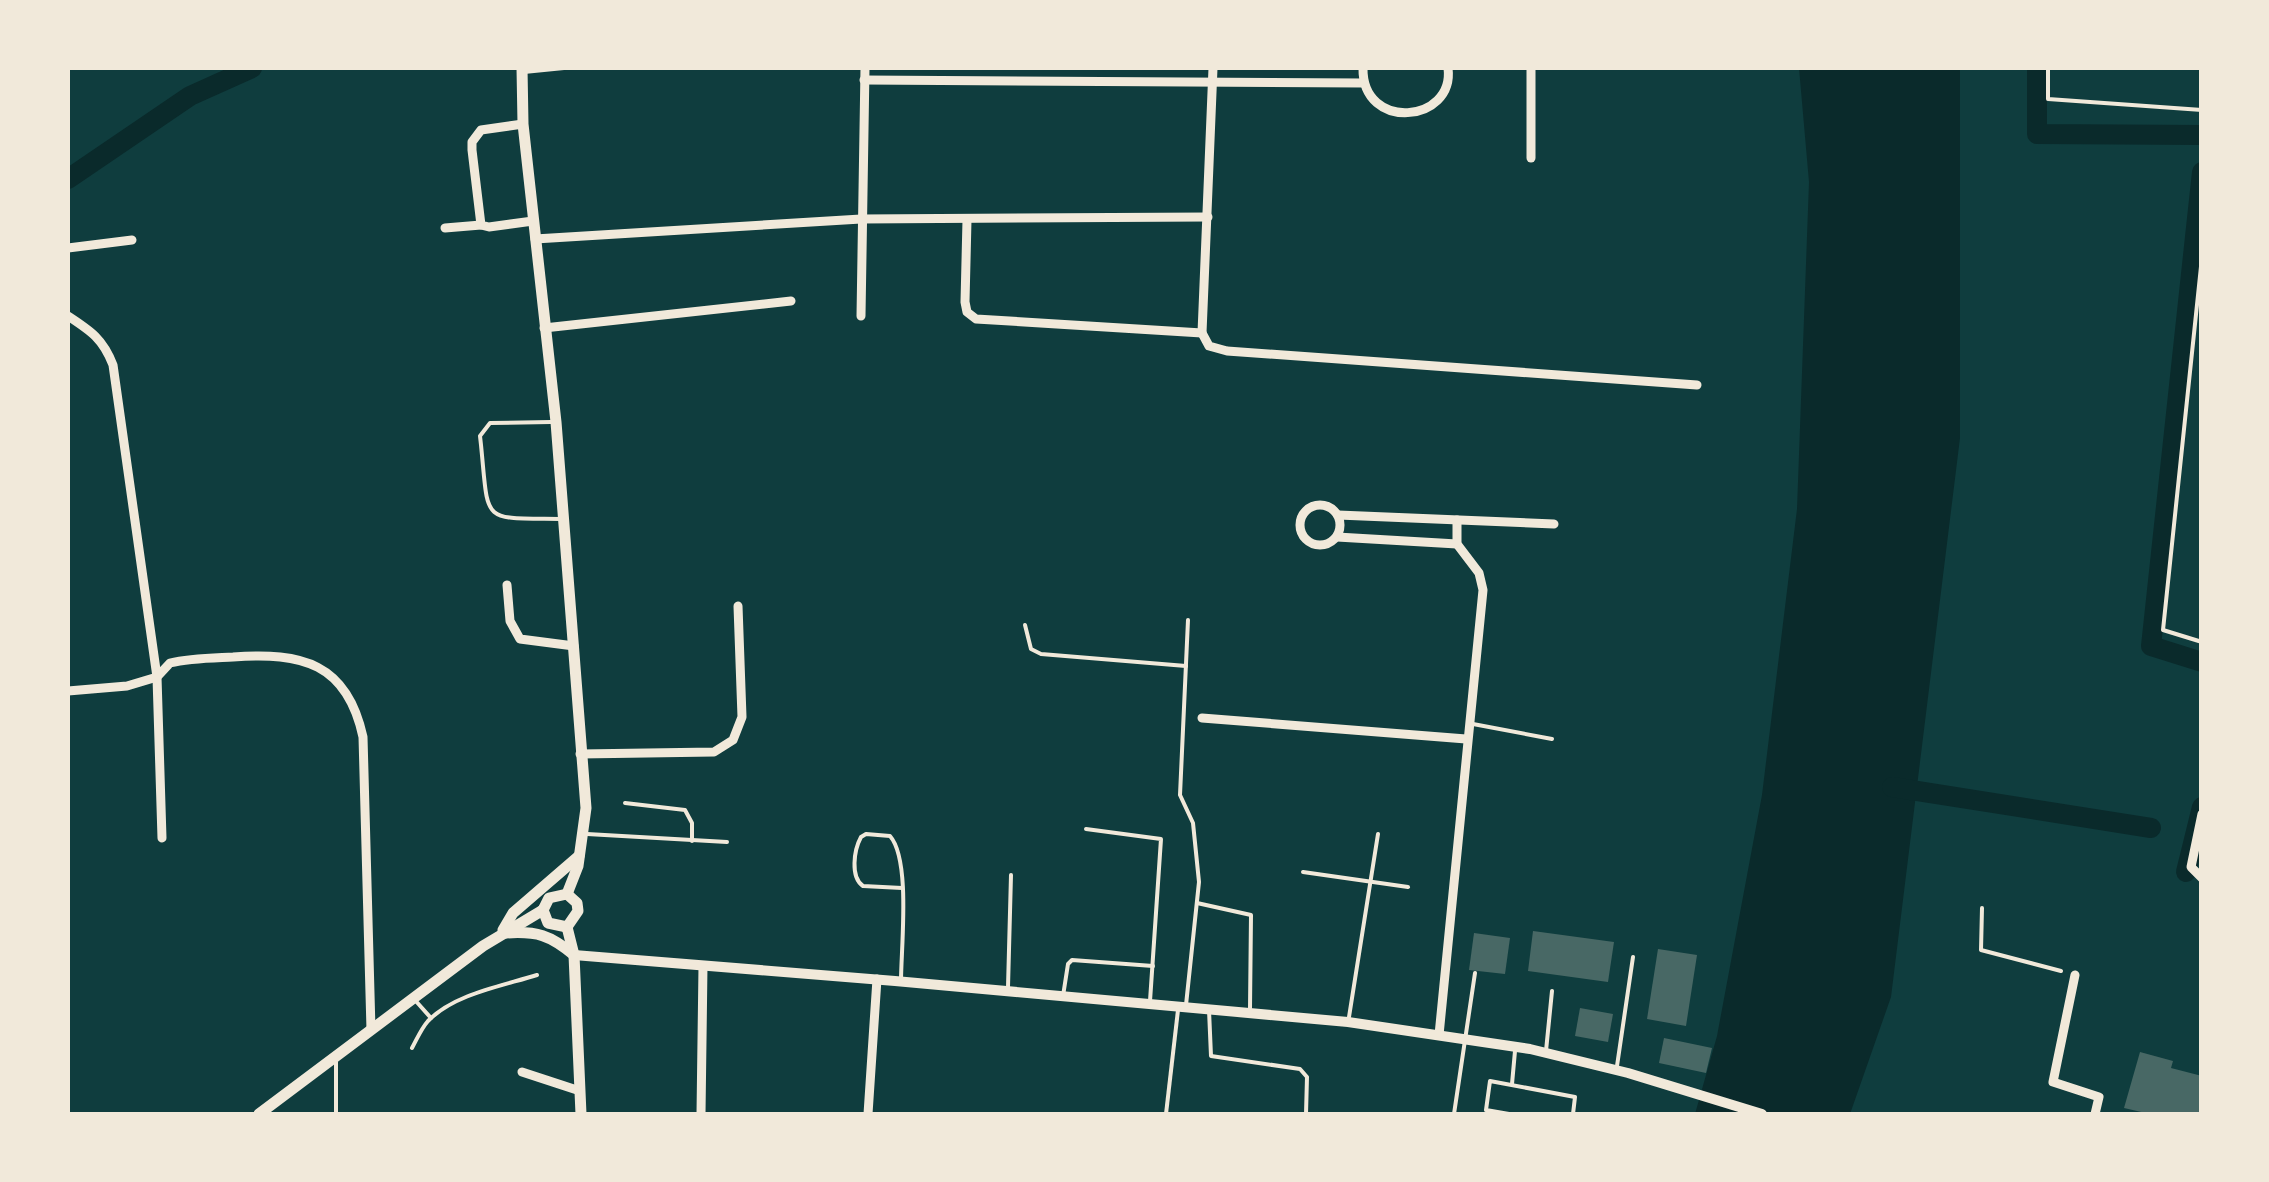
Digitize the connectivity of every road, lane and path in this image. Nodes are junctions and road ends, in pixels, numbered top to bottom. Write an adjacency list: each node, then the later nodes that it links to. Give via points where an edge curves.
1 (564, 68): 8 (lane)
2 (864, 68): 9 (street)
3 (1214, 68): 10 (street)
4 (1363, 68): 11 (street)
5 (1448, 68): 11 (street, via 1440,98 1420,112 1397,113 1376,103)
6 (1531, 68): 14 (street)
7 (2048, 68): 12 (path, via 2048,99)
8 (522, 70): 13 (main road)
9 (864, 80): 10 (street); 16 (street)
10 (1213, 80): 11 (street); 15 (street)
11 (1363, 83)
12 (2202, 110)
13 (523, 124): 18 (main road); 19 (street, via 481,130 472,142)
14 (1531, 158)
15 (1208, 216): 17 (street); 29 (street)
16 (861, 219): 17 (street); 21 (street); 27 (street)
17 (967, 220): 29 (street, via 965,302 976,319)
18 (533, 221): 19 (street); 21 (main road)
19 (481, 225): 20 (street)
20 (445, 228)
21 (534, 239): 28 (main road)
22 (132, 240): 23 (street)
23 (68, 248)
24 (2202, 257): 42 (path, via 2163,630)
25 (791, 301): 28 (street)
26 (68, 316): 45 (street, via 106,345 113,365)
27 (862, 316)
28 (544, 328): 31 (main road)
29 (1202, 333): 30 (street, via 1209,346 1227,351)
30 (1697, 385)
31 (556, 422): 33 (main road); 33 (lane, via 490,423 480,445 494,514)
32 (1338, 514): 34 (street); 36 (street); 36 (street, via 1318,504 1308,508 1300,529 1316,545)
33 (565, 519): 43 (main road)
34 (1457, 520): 35 (street); 37 (street)
35 (1554, 524)
36 (1337, 537): 37 (street)
37 (1456, 544): 48 (street, via 1479,573 1483,590)
38 (507, 586): 43 (street, via 510,621 520,639)
39 (738, 606): 51 (street, via 742,717 733,740 714,752)
40 (1188, 620): 44 (lane)
41 (1025, 625): 44 (lane, via 1031,649 1041,654)
42 (2202, 642)
43 (574, 646): 51 (main road)
44 (1186, 666): 68 (lane, via 1180,795 1193,823)
45 (157, 676): 46 (street); 57 (street); 92 (street, via 179,661 308,660 346,691 363,737)
46 (68, 692)
47 (1202, 718): 49 (street)
48 (1468, 723): 49 (street); 50 (lane)
49 (1466, 739): 93 (street)
50 (1552, 739)
51 (580, 754): 55 (main road)
52 (625, 804): 58 (lane, via 685,810)
53 (2202, 814): 63 (street, via 2191,867)
54 (1086, 828): 76 (lane, via 1162,839)
55 (585, 834): 58 (lane); 60 (main road)
56 (1378, 834): 64 (lane)
57 (162, 838)
58 (692, 841): 59 (lane)
59 (727, 842)
60 (580, 855): 67 (main road); 72 (main road)
61 (1304, 872): 64 (lane)
62 (1011, 875): 82 (lane)
63 (2202, 878)
64 (1371, 881): 65 (lane); 91 (lane)
65 (1408, 887)
66 (902, 888): 66 (lane, via 896,842 890,836 861,837 858,884); 81 (lane)
67 (567, 894): 70 (main road, via 548,898); 71 (main road, via 578,911)
68 (1197, 904): 87 (lane); 89 (lane, via 1250,912)
69 (1982, 908): 79 (path, via 1981,950)
70 (543, 910): 71 (main road, via 548,923); 72 (main road)
71 (567, 927): 73 (main road)
72 (501, 933): 73 (main road, via 535,931); 85 (main road)
73 (574, 956): 75 (street); 102 (main road)
74 (1634, 957): 99 (lane)
75 (703, 966): 80 (street); 106 (street)
76 (1153, 966): 84 (lane, via 1072,960); 86 (lane)
77 (1476, 973): 94 (lane)
78 (537, 975): 90 (lane)
79 (2075, 975): 114 (street, via 2053,1082 2100,1097)
80 (876, 980): 81 (street); 107 (street)
81 (901, 981): 82 (street)
82 (1008, 991): 84 (street)
83 (1552, 991): 97 (lane)
84 (1063, 996): 86 (street)
85 (414, 999): 90 (lane); 92 (main road)
86 (1150, 1004): 87 (street)
87 (1182, 1007): 88 (street); 108 (lane)
88 (1209, 1010): 89 (street); 109 (lane, via 1211,1056 1300,1069 1307,1077)
89 (1250, 1013): 91 (street)
90 (430, 1018): 96 (lane)
91 (1348, 1022): 93 (street)
92 (371, 1030): 98 (main road)
93 (1439, 1035): 94 (street)
94 (1463, 1038): 95 (street); 110 (lane)
95 (1516, 1046): 97 (street); 101 (lane)
96 (412, 1048)
97 (1546, 1053): 99 (street)
98 (336, 1056): 103 (main road); 104 (lane)
99 (1617, 1070): 113 (street)
100 (522, 1072): 102 (street)
101 (1512, 1084): 111 (lane, via 1490,1080 1486,1110); 112 (lane, via 1576,1097)
102 (580, 1091): 105 (main road)
103 (260, 1114)
104 (335, 1114)
105 (581, 1114)
106 (700, 1114)
107 (868, 1114)
108 (1166, 1114)
109 (1306, 1114)
110 (1454, 1114)
111 (1509, 1114)
112 (1573, 1114)
113 (1762, 1114)
114 (2095, 1114)

